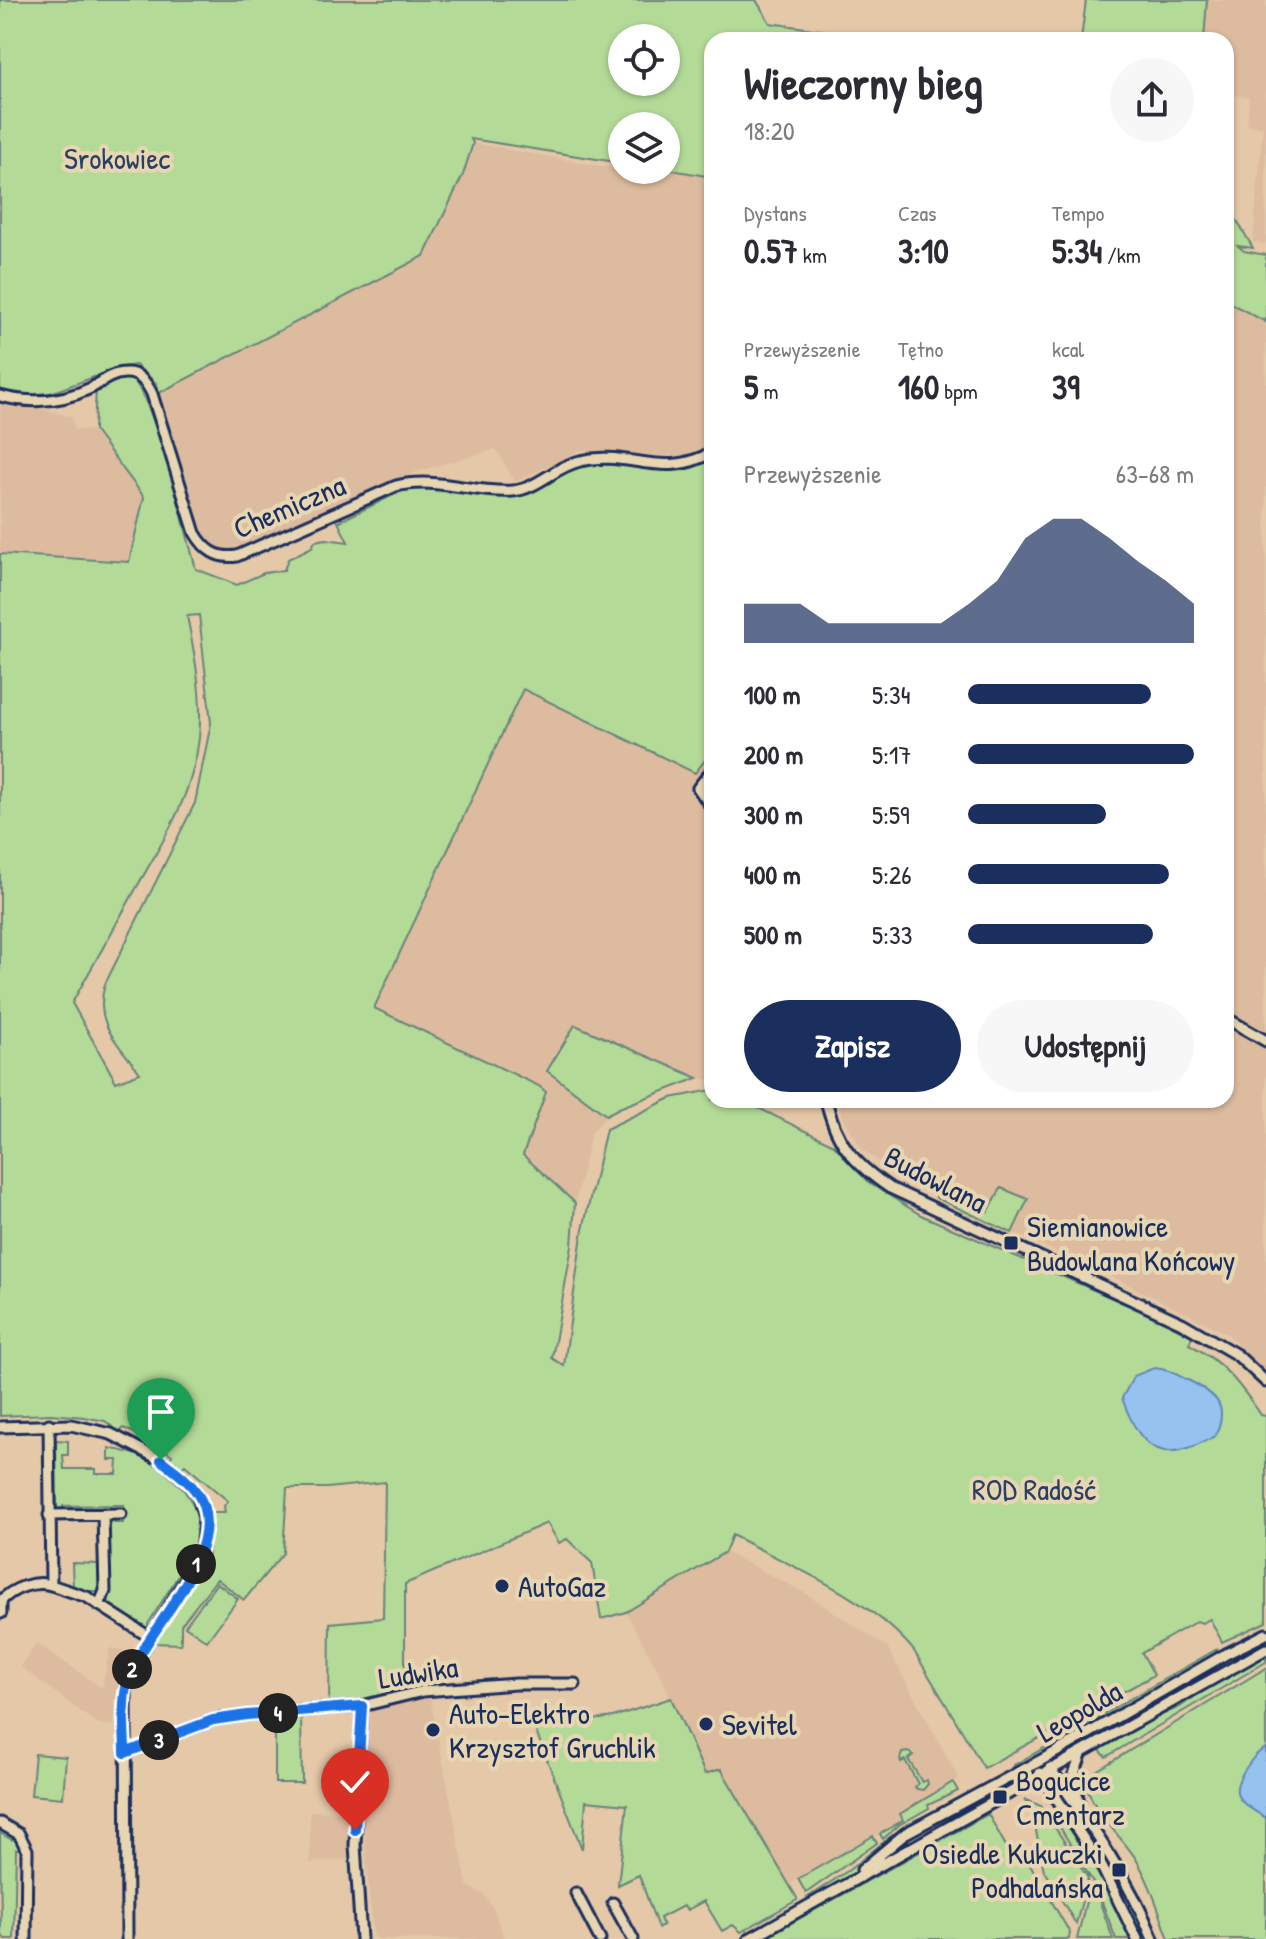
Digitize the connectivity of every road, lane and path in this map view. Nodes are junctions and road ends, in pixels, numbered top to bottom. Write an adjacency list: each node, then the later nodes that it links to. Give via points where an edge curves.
1 (0, 396): 2 (street, Chemiczna, via 58,399 120,373 142,378 152,394 195,533 221,557 237,556 411,482 515,491 579,461 672,466)
2 (704, 456)
3 (704, 780): 4 (street, via 698,788)
4 (704, 797)
5 (1234, 1023): 6 (street)
6 (1266, 1041)
7 (828, 1108): 8 (street, Budowlana, via 849,1154 890,1188 1182,1323 1228,1349)
8 (1266, 1382)
9 (49, 1424): 10 (street); 13 (street); 18 (street, via 121,1437 161,1460 197,1493 204,1518 201,1553)
10 (0, 1427)
11 (103, 1514): 12 (street); 13 (street); 15 (street, via 105,1591)
12 (121, 1514)
13 (49, 1515): 14 (street)
14 (51, 1585): 15 (street); 16 (street, via 35,1582 6,1596)
15 (99, 1605): 18 (street)
16 (1, 1613)
17 (1266, 1634): 20 (street, Leopolda)
18 (151, 1638): 24 (street, via 126,1685)
19 (1266, 1649): 21 (street, Leopolda)
20 (1226, 1654): 21 (street); 26 (street, Leopolda)
21 (1233, 1667): 25 (street, Leopolda)
22 (575, 1684): 23 (street, Ludwika, via 423,1691)
23 (362, 1706): 24 (street, Ludwika, via 213,1720); 36 (street, via 355,1845)
24 (125, 1753): 35 (street)
25 (1083, 1753): 27 (street, Leopolda); 29 (street, via 1073,1784)
26 (1040, 1761): 27 (street); 28 (street); 31 (street, Leopolda, via 906,1833)
27 (1052, 1770): 28 (street, Leopolda); 29 (street)
28 (1042, 1776): 31 (street, Leopolda); 40 (street, via 1102,1867)
29 (1087, 1819): 41 (street)
30 (0, 1823): 34 (street, via 19,1834 27,1850)
31 (840, 1889): 39 (street, Leopolda)
32 (576, 1893): 37 (street)
33 (613, 1903): 38 (street)
34 (26, 1939)
35 (127, 1939)
36 (361, 1939)
37 (600, 1939)
38 (633, 1939)
39 (749, 1939)
40 (1137, 1939)
41 (1153, 1939)

